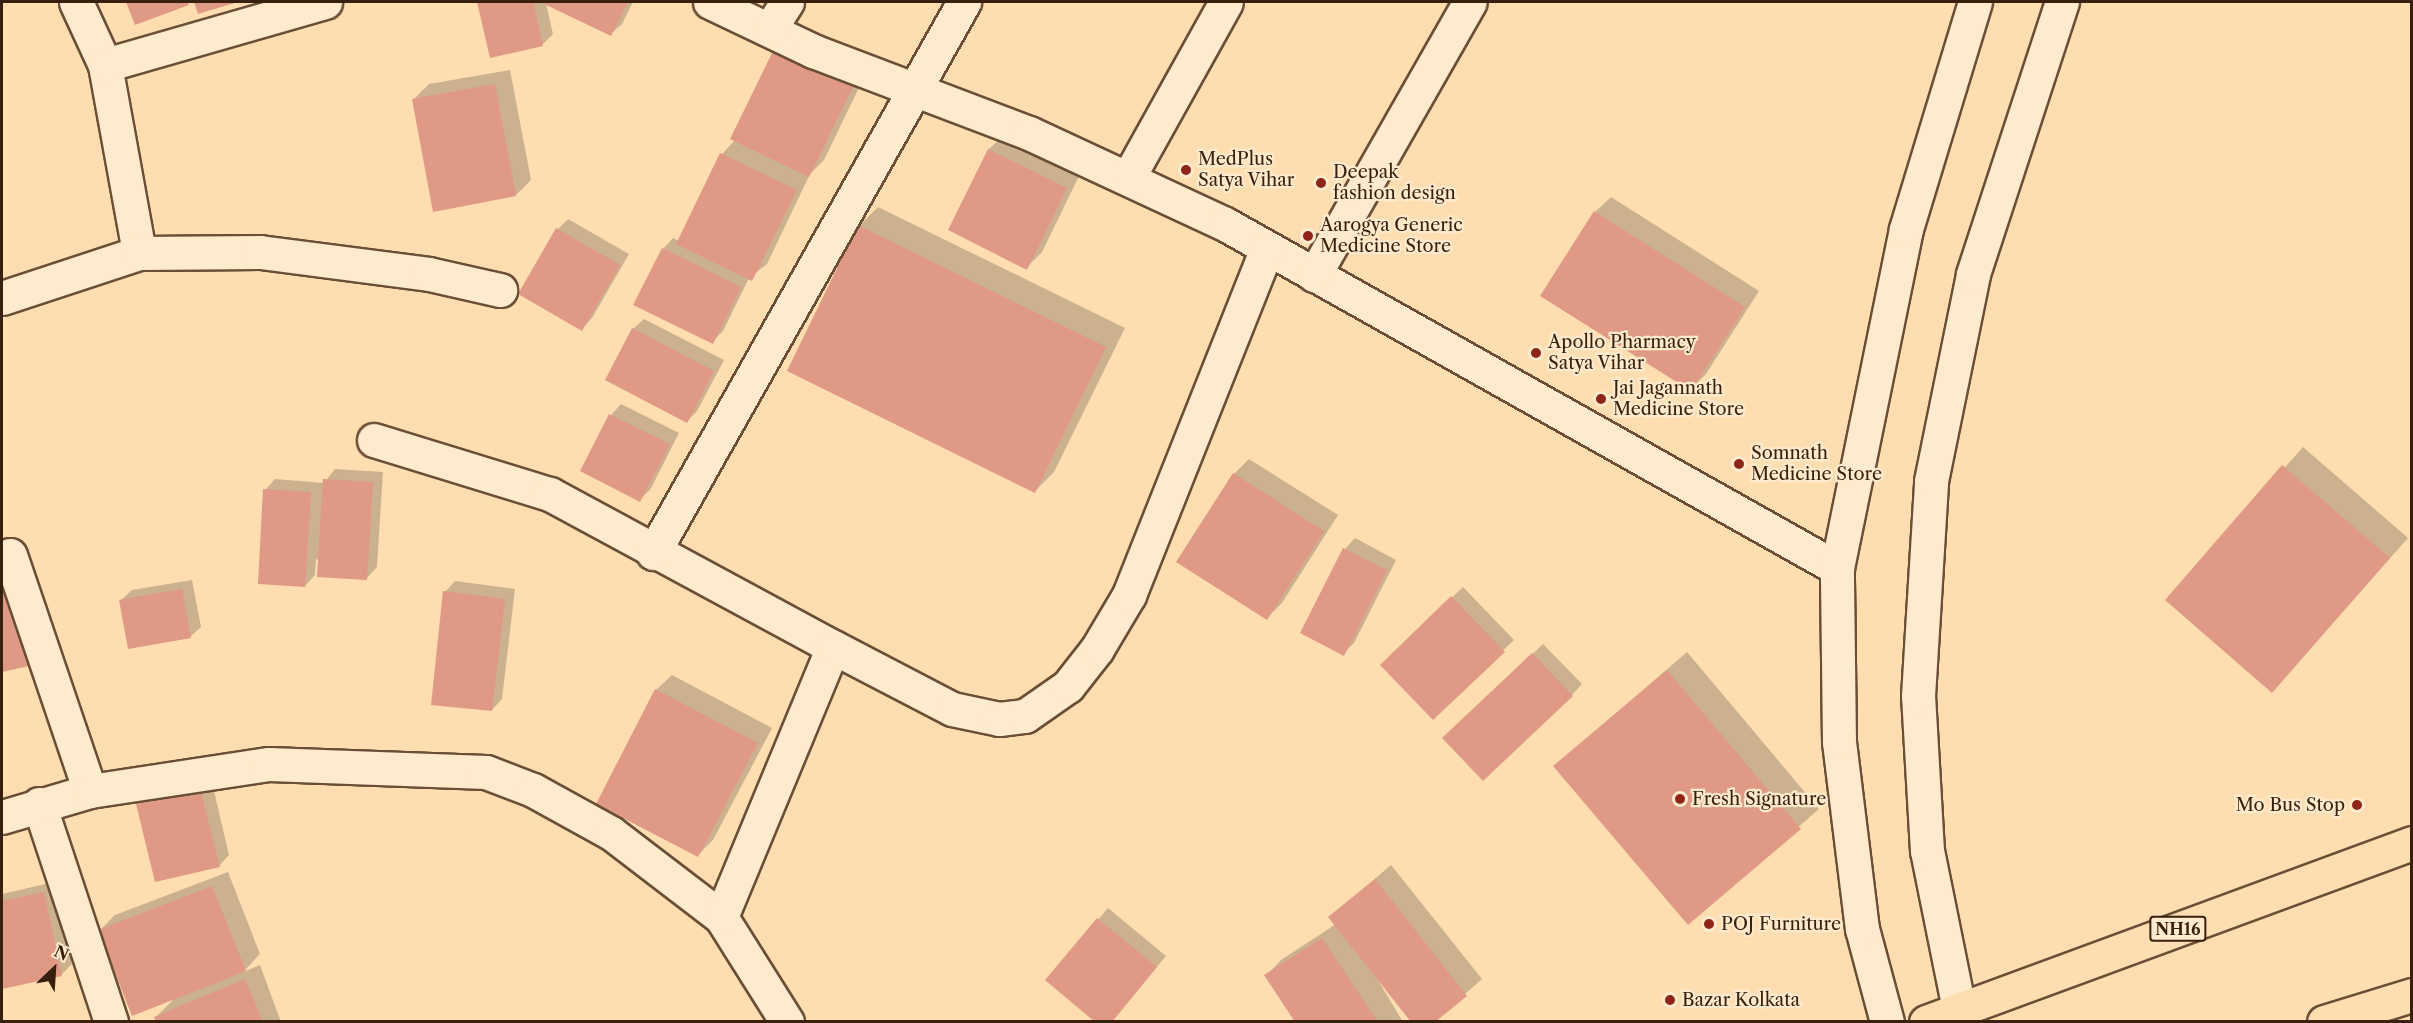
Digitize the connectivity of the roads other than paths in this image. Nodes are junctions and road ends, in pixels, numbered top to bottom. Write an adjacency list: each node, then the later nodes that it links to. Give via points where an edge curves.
1 (76, 2): 11 (street)
2 (710, 2): 10 (street)
3 (787, 2): 10 (street)
4 (964, 2): 12 (street)
5 (1226, 2): 13 (street)
6 (1470, 2): 16 (street)
7 (1975, 2): 22 (street, via 1906,229)
8 (2062, 2): 30 (street, via 1973,274 1931,481 1918,696 1927,851)
9 (314, 3): 11 (street)
10 (770, 29): 12 (street, via 813,51)
11 (105, 65): 15 (street)
12 (915, 89): 13 (street, via 1029,133); 20 (street)
13 (1128, 178): 14 (street)
14 (1267, 248): 16 (street); 23 (street, via 1129,595 1097,649 1068,686 1025,716 999,719 952,709)
15 (139, 253): 17 (street, via 260,252 429,274); 18 (street)
16 (1314, 275): 22 (street)
17 (500, 290)
18 (2, 298)
19 (374, 440): 20 (street, via 550,494)
20 (653, 553): 23 (street)
21 (10, 555): 24 (street)
22 (1837, 568): 33 (street, via 1839,742 1862,929)
23 (833, 647): 28 (street)
24 (90, 790): 25 (street); 28 (street, via 269,764 486,772 533,790 611,833)
25 (39, 804): 26 (street); 31 (street)
26 (2, 817)
27 (2412, 843): 30 (highway, NH16)
28 (721, 917): 32 (street)
29 (2412, 995): 34 (highway)
30 (1943, 1015)
31 (111, 1022)
32 (787, 1022)
33 (1887, 1022)
34 (2324, 1022)

